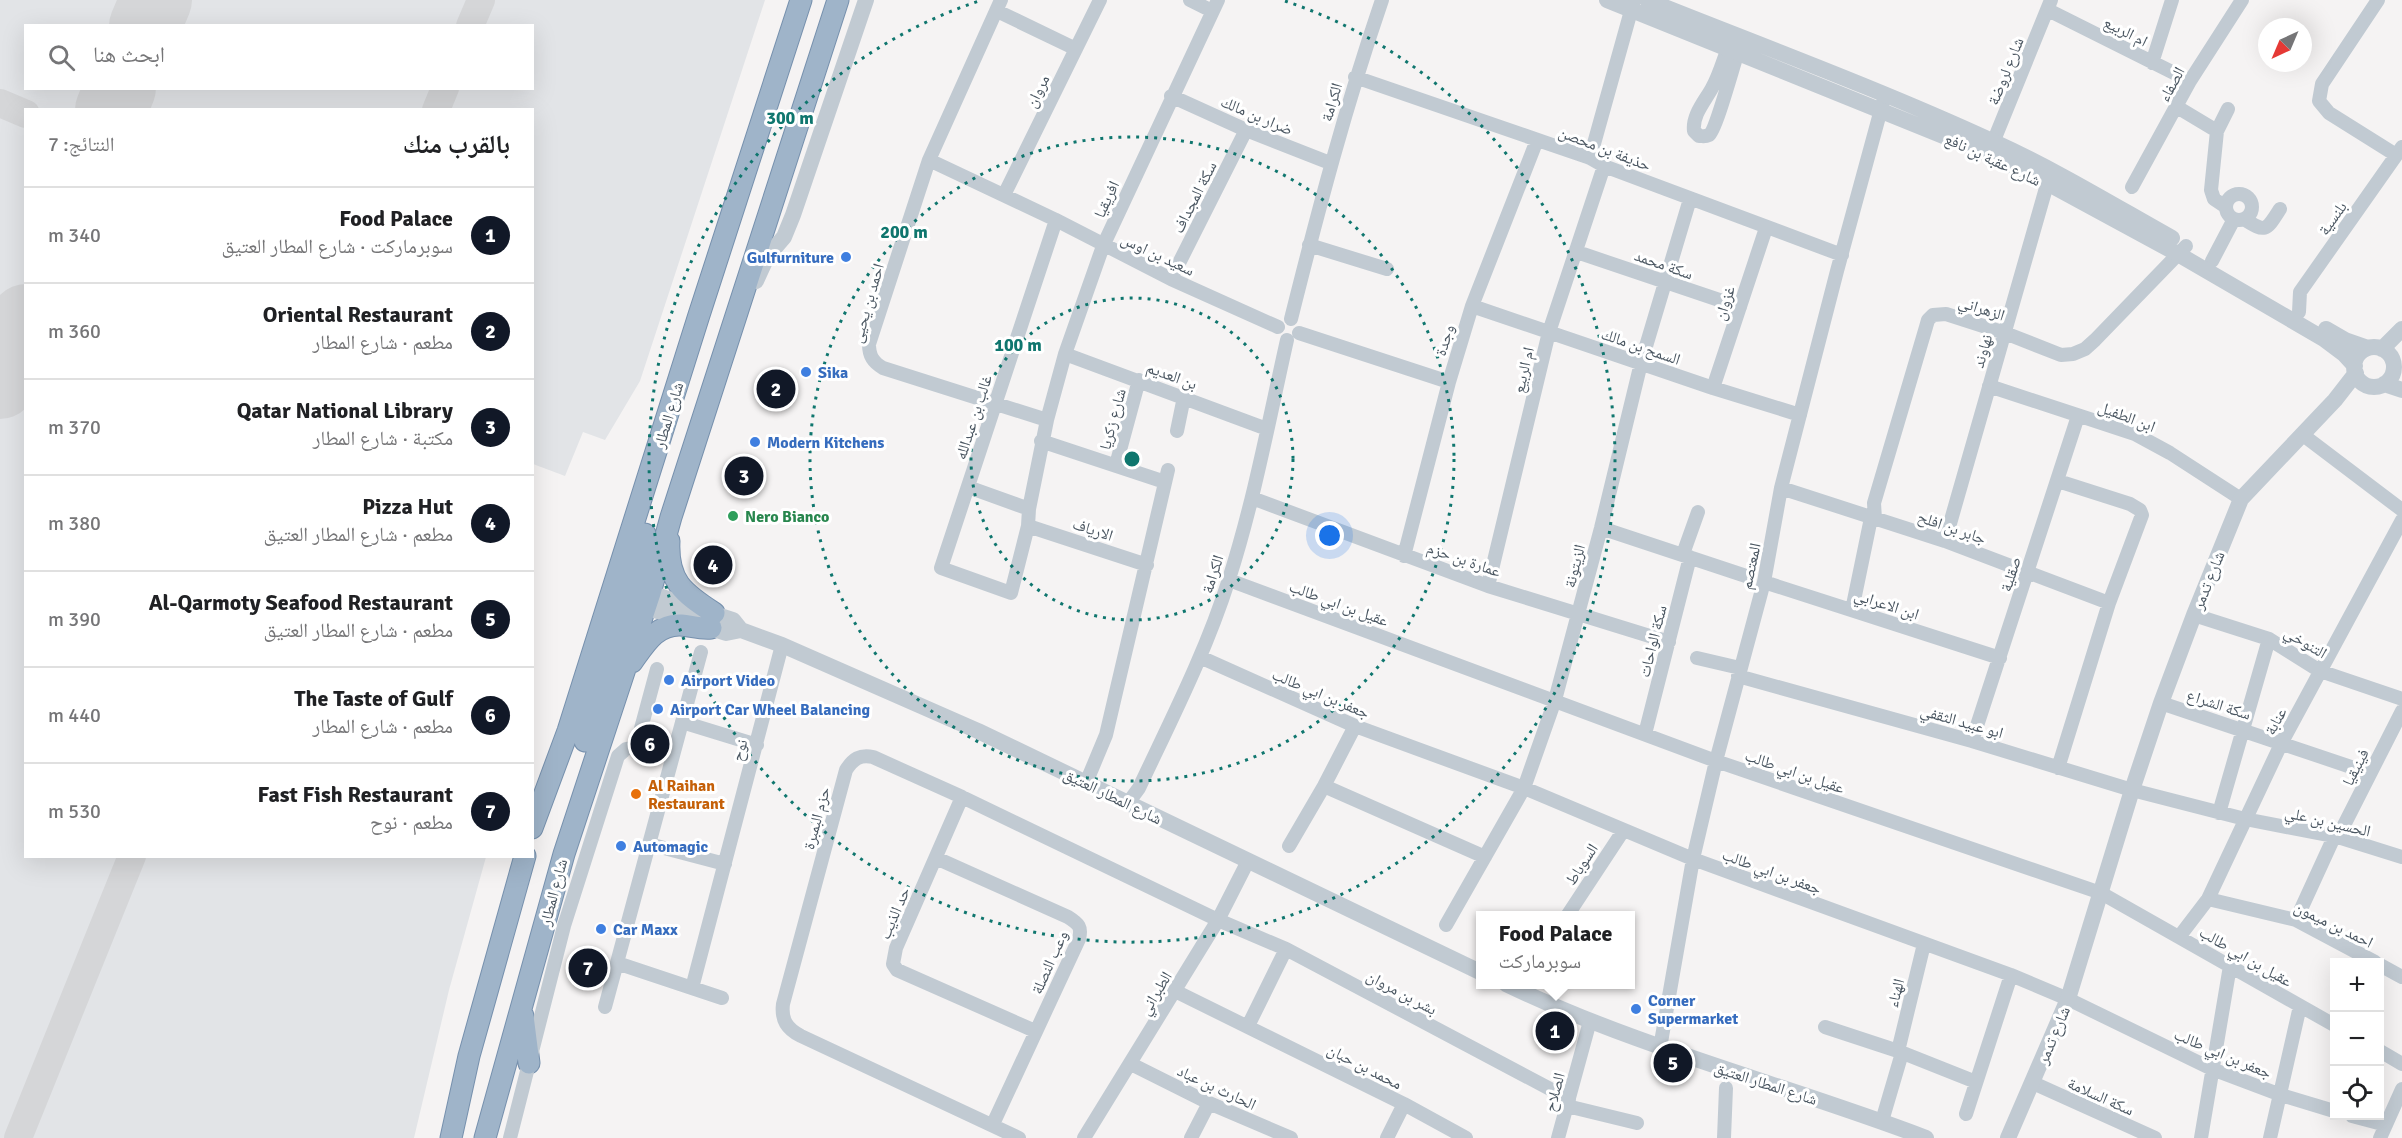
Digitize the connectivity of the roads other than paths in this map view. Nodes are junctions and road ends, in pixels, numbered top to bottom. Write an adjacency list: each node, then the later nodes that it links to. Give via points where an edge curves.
1 (801, 0): 103 (highway, via 699,315 686,397)
2 (838, 0): 52 (highway, شارع المطار)
3 (866, 0): 52 (street, شارع المطار, via 784,237 767,256 748,298)
4 (1100, 0): 16 (street, مروان)
5 (1190, 0): 15 (street)
6 (1382, 0): 19 (street, الكرامة)
7 (1607, 0): 12 (street, شارع عقبة بن نافع)
8 (1647, 0): 22 (street, شارع عقبة بن نافع)
9 (2172, 0): 18 (street)
10 (2242, 0): 20 (street, الصفاء)
11 (2378, 0): 29 (street, via 2322,84 2319,101 2329,113)
12 (1632, 4): 17 (street, شارع عقبة بن نافع); 30 (street)
13 (999, 5): 16 (street); 31 (street, احمد بن يحيى)
14 (2049, 5): 18 (street, ام الربيع); 28 (street, شارع لروضة)
15 (1215, 6): 21 (street, افريقيا)
16 (1076, 49): 36 (street, مروان)
17 (1733, 50): 17 (street, via 1703,99 1694,123 1699,136 1711,133 1722,108); 22 (street, شارع عقبة بن نافع)
18 (2151, 63): 20 (street, ام الربيع)
19 (1355, 76): 27 (street, حذيفة بن محصن); 32 (street, الكرامة)
20 (2190, 81): 23 (street, الصفاء)
21 (1171, 96): 25 (street, ضرار بن مالك); 44 (street, افريقيا)
22 (1883, 102): 28 (street, شارع عقبة بن نافع); 47 (street, المعتصم)
23 (2177, 107): 26 (street); 35 (street, الصفاء)
24 (2228, 109): 26 (street)
25 (1246, 130): 32 (street, ضرار بن مالك); 50 (street, سكة المجداف)
26 (2217, 131): 38 (street, via 2211,190 2214,199)
27 (1537, 140): 30 (street, حذيفة بن محصن); 53 (street, وجدة)
28 (1991, 148): 34 (street, شارع عقبة بن نافع)
29 (2399, 151): 55 (street, بلنسية, via 2300,292)
30 (1590, 158): 33 (street, حذيفة بن محصن)
31 (929, 160): 36 (street, سعيد بن اوس); 72 (street, احمد بن يحيى, via 869,352 883,368)
32 (1330, 163): 43 (street, الكرامة)
33 (1604, 166): 37 (street, حذيفة بن محصن); 46 (street, ام الربيع)
34 (2049, 177): 45 (street, شارع عقبة بن نافع); 60 (street, نهاوند)
35 (2132, 187)
36 (1004, 195): 41 (street, سعيد بن اوس)
37 (1690, 199): 42 (street, حذيفة بن محصن); 51 (street, الزيتونة)
38 (2226, 207): 40 (street, via 2229,215); 40 (street, via 2232,195 2246,196 2252,208)
39 (2280, 210): 40 (street, via 2265,229)
40 (2239, 219): 48 (street)
41 (1056, 220): 44 (street, سعيد بن اوس); 72 (street, غالب بن عبدالله)
42 (1766, 228): 47 (street, حذيفة بن محصن); 54 (street, غزوان)
43 (1309, 245): 49 (street); 56 (street, الكرامة)
44 (1103, 246): 50 (street, سعيد بن اوس); 62 (street, افريقيا)
45 (2182, 250): 48 (street, شارع عقبة بن نافع); 60 (street, الزهراني, via 2085,349 2061,355); 65 (street, شارع عقبة بن نافع, via 2324,339)
46 (1577, 252): 51 (street, سكة محمد); 59 (street, ام الربيع)
47 (1842, 255): 73 (street, المعتصم)
48 (2212, 261): 55 (street, شارع عقبة بن نافع)
49 (1387, 269)
50 (1171, 279): 57 (street, سعيد بن اوس)
51 (1665, 282): 54 (street, سكة محمد); 64 (street, الزيتونة)
52 (738, 305): 89 (highway, شارع المطار)
53 (1472, 306): 59 (street, السمح بن مالك); 67 (street, وجدة)
54 (1740, 307): 69 (street, غزوان)
55 (2299, 312): 63 (street, شارع عقبة بن نافع, via 2345,340)
56 (1291, 319): 57 (street, via 1285,319); 61 (street, via 1299,327)
57 (1278, 327): 61 (street, via 1281,338)
58 (2402, 330): 63 (street)
59 (1549, 332): 64 (street, السمح بن مالك); 102 (street, ام الربيع)
60 (2005, 333): 68 (street, نهاوند); 90 (street, الزهراني, via 1946,314 1933,315 1928,320 1874,502)
61 (1293, 337): 67 (street); 76 (street, الكرامة)
62 (1065, 354): 66 (street, بن العديم); 75 (street, افريقيا)
63 (2387, 359): 65 (street, via 2389,380); 65 (street, via 2359,355)
64 (1641, 363): 69 (street, السمح بن مالك); 93 (street, الزيتونة)
65 (2365, 377): 70 (street, شارع عقبة بن نافع); 78 (street, شارع تدمر, via 2335,400)
66 (1139, 380): 71 (street, بن العديم); 80 (street, شارع زكريا)
67 (1449, 382): 96 (street, وجدة)
68 (1989, 386): 74 (street, ابن الطفيل); 94 (street, نهاوند)
69 (1713, 388): 73 (street, السمح بن مالك)
70 (2402, 390)
71 (1184, 396): 76 (street, بن العديم); 77 (street)
72 (995, 403): 75 (street); 82 (street, غالب بن عبدالله)
73 (1800, 416): 83 (street, المعتصم)
74 (2078, 416): 81 (street, صقلية); 85 (street, ابن الطفيل, via 2135,434)
75 (1047, 420): 79 (street, افريقيا)
76 (1267, 429): 84 (street, الكرامة)
77 (1177, 431)
78 (2303, 435): 85 (street, شارع تدمر); 87 (street)
79 (1041, 441): 80 (street, شارع زكريا); 86 (street, افريقيا)
80 (1116, 465): 97 (street, شارع زكريا, via 1166,476)
81 (2058, 480): 98 (street, صقلية); 105 (street, via 2140,510 2141,519)
82 (968, 487): 86 (street); 104 (street, غالب بن عبدالله, via 941,568)
83 (1781, 488): 90 (street, جابر بن افلح); 101 (street, المعتصم)
84 (1252, 498): 96 (street, عمارة بن حزم); 100 (street, الكرامة)
85 (2241, 500): 109 (street, شارع تدمر)
86 (1029, 509): 92 (street, افريقيا)
87 (2402, 510)
88 (1698, 512): 95 (street, سكة الواحات)
89 (670, 517): 103 (highway, شارع المطار); 110 (highway, via 668,550 674,578)
90 (1873, 519): 94 (street, جابر بن افلح); 106 (street)
91 (2402, 520): 119 (street, عنابة)
92 (1028, 526): 97 (street, الارياف); 104 (street, افريقيا)
93 (1601, 528): 95 (street); 108 (street, الزيتونة)
94 (1945, 541): 98 (street, جابر بن افلح)
95 (1687, 555): 99 (street); 112 (street, سكة الواحات)
96 (1404, 556): 102 (street, عمارة بن حزم)
97 (1147, 565): 136 (street, via 1106,735)
98 (2028, 571): 105 (street, جابر بن افلح); 117 (street, صقلية)
99 (1749, 577)
100 (1229, 580): 115 (street, الكرامة); 123 (street, عقيل بن ابي طالب)
101 (1764, 582): 106 (street, ابن الاعرابي); 120 (street, المعتصم)
102 (1488, 586): 108 (street, عمارة بن حزم)
103 (635, 592): 107 (highway, شارع المطار); 110 (street, شارع المطار العتيق); 121 (highway, شارع المطار)
104 (1011, 592)
105 (2109, 603): 134 (street)
106 (1852, 610): 117 (street, ابن الاعرابي)
107 (606, 611): 144 (highway, شارع المطار); 149 (highway, via 616,604 623,615 577,770)
108 (1579, 615): 112 (street, عمارة بن حزم); 123 (street, الزيتونة)
109 (2194, 615): 111 (street, التنوخي); 124 (street, شارع تدمر)
110 (712, 621): 113 (street, شارع المطار العتيق, via 726,633 741,630); 121 (highway, via 661,629 647,641)
111 (2269, 639): 119 (street, التنوخي); 128 (street)
112 (1668, 642): 129 (street, سكة الواحات)
113 (782, 645): 132 (street, نوح); 136 (street, شارع المطار العتيق)
114 (701, 652): 126 (street)
115 (1200, 657): 127 (street, جعفر بن ابي طالب); 141 (street, الكرامة, via 1139,788)
116 (1696, 658): 120 (street, ابو عبيد الثقفي)
117 (2000, 658): 130 (street, صقلية)
118 (657, 669): 189 (street, شارع المطار, via 636,747 618,756 564,926)
119 (2320, 671): 122 (street, التنوخي); 131 (street, عنابة)
120 (1739, 672): 130 (street, ابو عبيد الثقفي); 133 (street, المعتصم)
121 (620, 680): 149 (highway, شارع المطار)
122 (2402, 699)
123 (1555, 700): 129 (street, عقيل بن ابي طالب); 138 (street, الزيتونة)
124 (2161, 703): 128 (street, سكة الشراع); 139 (street, شارع تدمر)
125 (2402, 711): 135 (street, فينيقيا)
126 (682, 722): 132 (street); 147 (street)
127 (1355, 726): 137 (street); 138 (street, جعفر بن ابي طالب)
128 (2243, 729): 131 (street, سكة الشراع); 142 (street)
129 (1645, 734): 133 (street, عقيل بن ابي طالب)
130 (1972, 741): 134 (street, ابو عبيد الثقفي)
131 (2282, 742): 135 (street, سكة الشراع); 143 (street, عنابة)
132 (757, 745): 156 (street, نوح)
133 (1716, 762): 154 (street, المعتصم); 157 (street, عقيل بن ابي طالب)
134 (2058, 768): 139 (street, ابو عبيد الثقفي)
135 (2369, 773): 146 (street, فينيقيا)
136 (1086, 783): 141 (street, شارع المطار العتيق)
137 (1324, 786): 148 (street); 150 (street)
138 (1524, 788): 145 (street, جعفر بن ابي طالب); 150 (street, الزيتونة)
139 (2132, 790): 142 (street); 157 (street, شارع تدمر)
140 (962, 797): 153 (street, حد الذيب); 160 (street, حزم البمبرة); 206 (street, حزم البمبرة, via 873,757 866,755 851,762 782,1013 792,1032)
141 (1128, 803): 155 (street, شارع المطار العتيق)
142 (2218, 813): 143 (street)
143 (2245, 819): 146 (street, الحسين بن علي); 158 (street, عنابة)
144 (534, 823)
145 (1623, 831): 154 (street, جعفر بن ابي طالب); 159 (street, السوباط)
146 (2336, 837): 151 (street, الحسين بن علي); 161 (street, فينيقيا)
147 (649, 844): 156 (street); 167 (street)
148 (1289, 846)
149 (564, 854): 178 (highway, شارع المطار)
150 (1485, 857): 162 (street, الزيتونة)
151 (2402, 857)
152 (524, 858): 208 (highway, via 469,1056)
153 (936, 858): 185 (street, حد الذيب, via 896,948 893,964 897,970); 185 (street, وعب النصلة, via 1079,924 1079,939)
154 (1693, 859): 164 (street, جعفر بن ابي طالب); 186 (street, المعتصم)
155 (1248, 861): 160 (street, الطبراني); 170 (street, شارع المطار العتيق)
156 (725, 864): 173 (street, نوح)
157 (2101, 893): 163 (street, عقيل بن ابي طالب); 177 (street, شارع تدمر)
158 (2208, 899): 161 (street, احمد بن ميمون); 163 (street, عنابة)
159 (1570, 911)
160 (1218, 920): 165 (street, بشر بن مروان); 175 (street, الطبراني)
161 (2296, 920): 166 (street, احمد بن ميمون)
162 (1446, 925)
163 (2179, 937): 168 (street, عقيل بن ابي طالب)
164 (1924, 944): 171 (street, جعفر بن ابي طالب); 187 (street, الهناء)
165 (1286, 949): 183 (street); 198 (street, بشر بن مروان)
166 (2366, 958)
167 (617, 963): 173 (street); 180 (street)
168 (2230, 966): 179 (street, عقيل بن ابي طالب); 192 (street)
169 (2384, 968): 172 (street, احمد بن ميمون)
170 (1476, 970)
171 (2011, 975): 177 (street, جعفر بن ابي طالب); 193 (street)
172 (2402, 977)
173 (692, 988): 176 (street)
174 (1522, 989): 181 (street, شارع المطار العتيق)
175 (1175, 991): 183 (street, محمد بن حبان); 190 (street, الطبراني)
176 (722, 998)
177 (2068, 999): 192 (street, جعفر بن ابي طالب); 194 (street, شارع تدمر)
178 (522, 1006): 189 (highway); 209 (highway, شارع المطار)
179 (2300, 1006): 182 (street, عقيل بن ابي طالب); 197 (street)
180 (605, 1007)
181 (1590, 1021): 186 (street, شارع المطار العتيق); 198 (street, الصلاح)
182 (2330, 1023)
183 (1248, 1026): 200 (street, محمد بن حبان)
184 (1825, 1027): 187 (street)
185 (1035, 1031): 206 (street, وعب النصلة)
186 (1660, 1048): 204 (street, شارع المطار العتيق)
187 (1900, 1052): 193 (street); 204 (street, الهناء)
188 (2384, 1054): 191 (street)
189 (529, 1063): 210 (street, شارع المطار)
190 (1131, 1064): 199 (street, الحارث بن عباد); 212 (street, الطبراني)
191 (2402, 1064)
192 (2212, 1069): 197 (street, جعفر بن ابي طالب); 222 (street)
193 (1976, 1082): 202 (street)
194 (2033, 1083): 220 (street, شارع تدمر); 221 (street, سكة السلامة)
195 (1726, 1088): 218 (street)
196 (2402, 1089): 207 (street)
197 (2281, 1095): 201 (street, جعفر بن ابي طالب); 223 (street)
198 (1568, 1102): 205 (street, بشر بن مروان); 217 (street, الصلاح)
199 (1209, 1103): 213 (street); 214 (street, الحارث بن عباد)
200 (1404, 1104): 215 (street); 216 (street, محمد بن حبان)
201 (2330, 1110)
202 (1966, 1114)
203 (2360, 1120): 207 (street)
204 (1882, 1121): 219 (street, شارع المطار العتيق)
205 (1637, 1123)
206 (993, 1124): 211 (street, حزم البمبرة)
207 (2383, 1132)
208 (451, 1138)
209 (484, 1138)
210 (510, 1138)
211 (1019, 1138)
212 (1084, 1138)
213 (1191, 1138)
214 (1291, 1138)
215 (1387, 1138)
216 (1466, 1138)
217 (1558, 1138)
218 (1724, 1138)
219 (1926, 1138)
220 (2007, 1138)
221 (2155, 1138)
222 (2201, 1138)
223 (2270, 1138)

